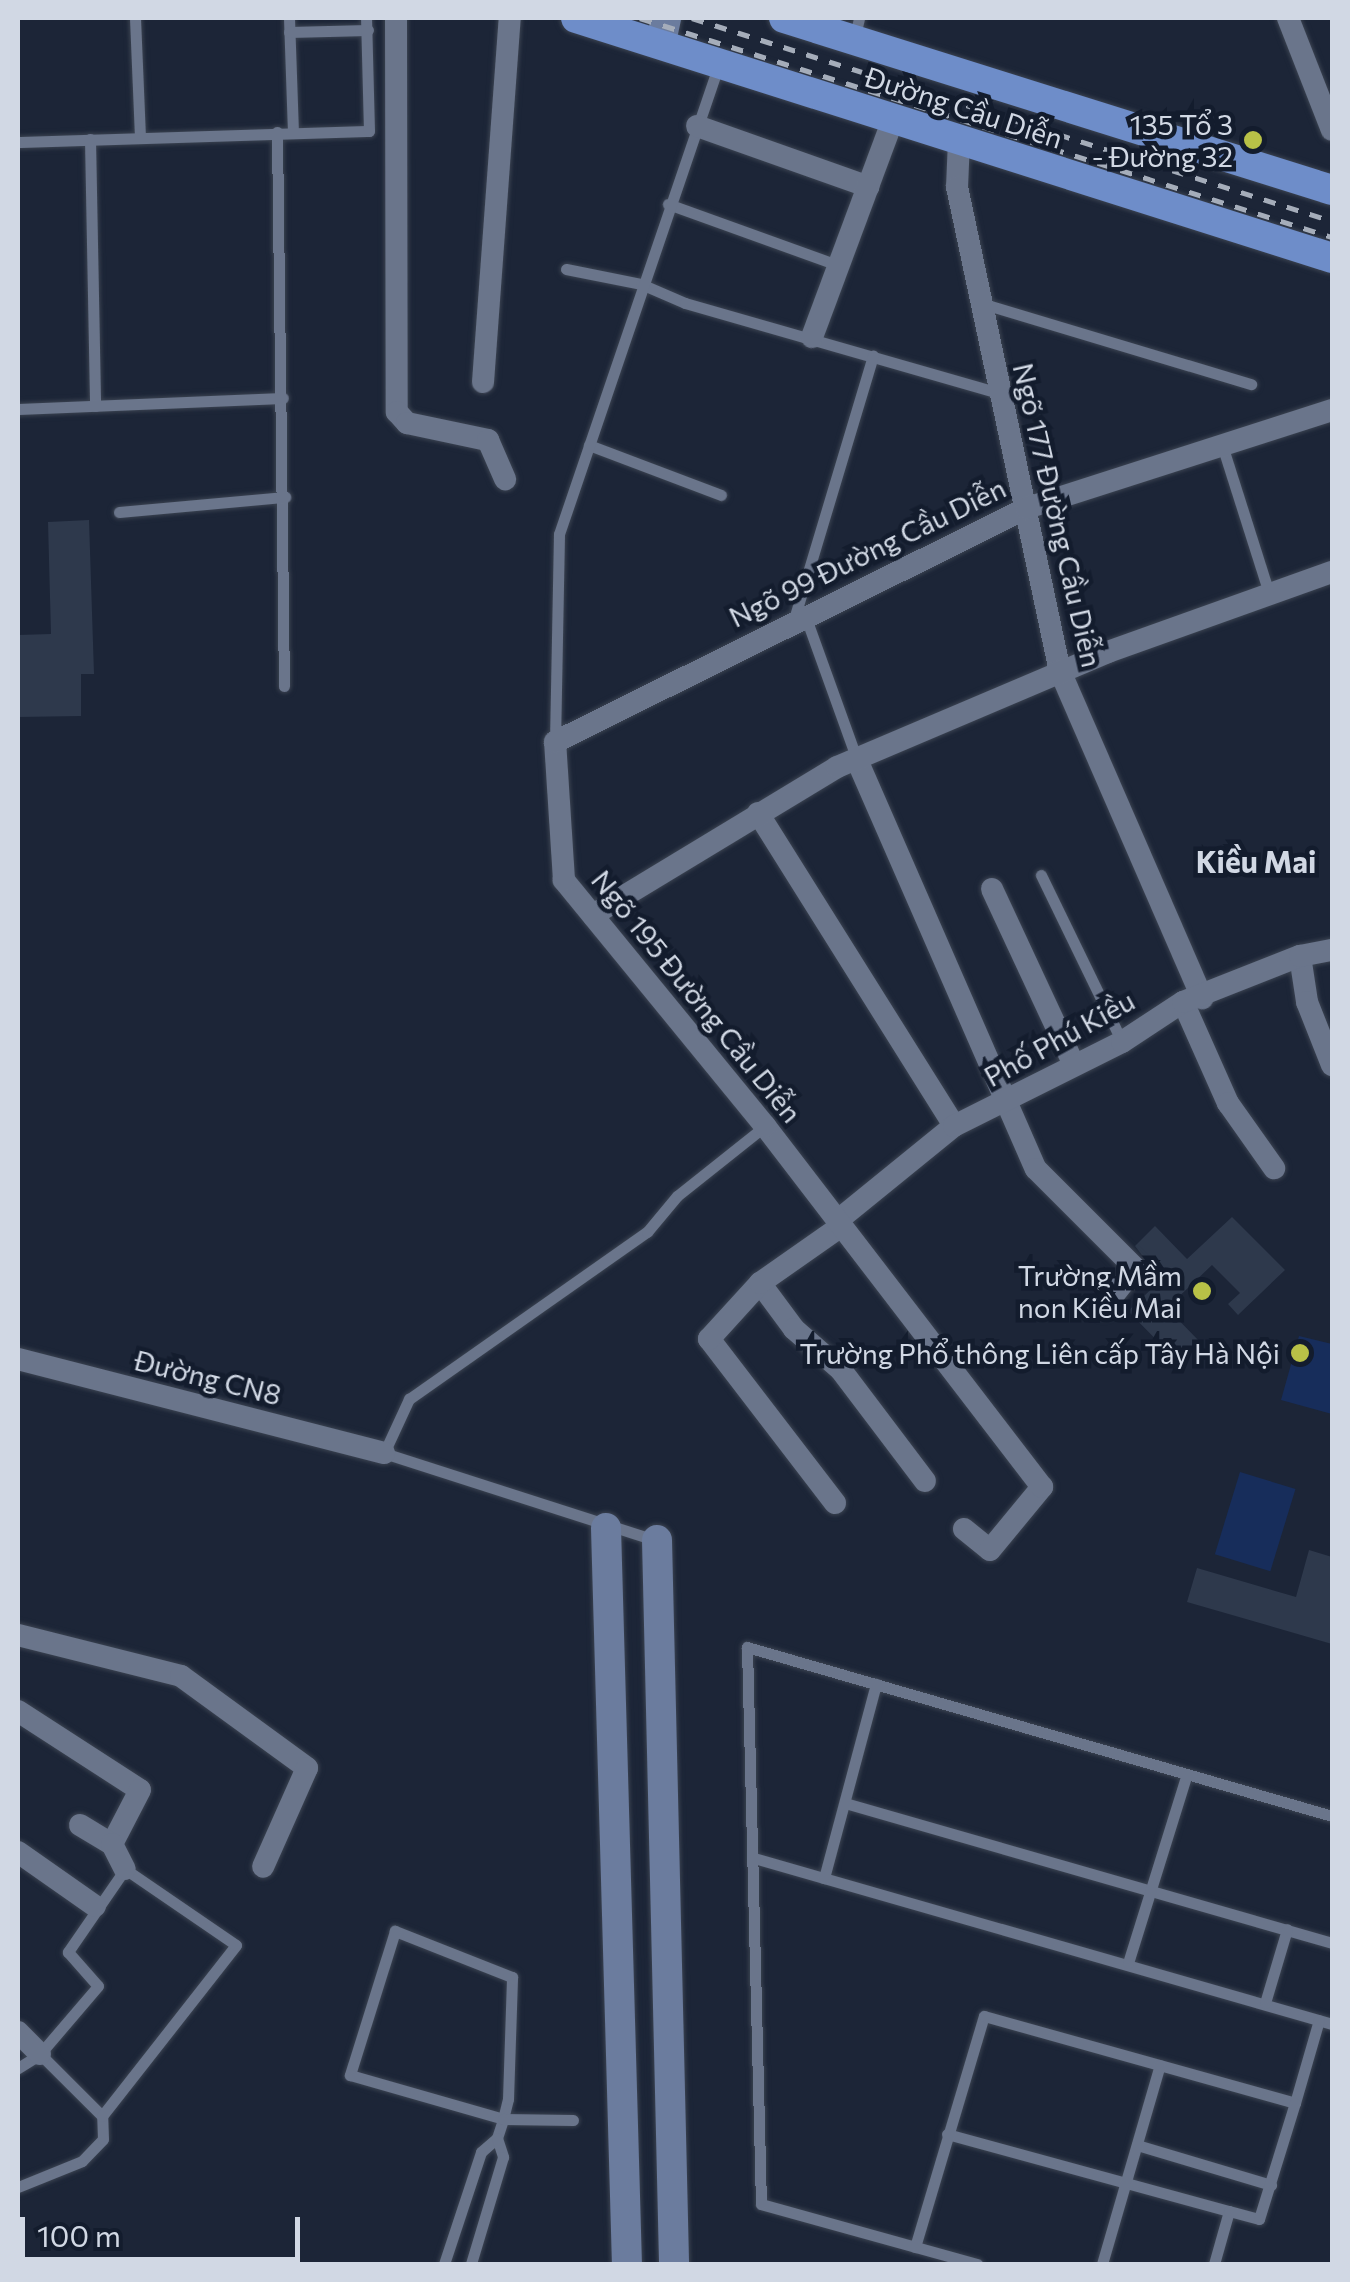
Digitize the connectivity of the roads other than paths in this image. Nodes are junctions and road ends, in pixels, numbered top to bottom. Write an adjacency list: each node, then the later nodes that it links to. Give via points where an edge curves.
1 (135, 18): 19 (lane)
2 (289, 18): 12 (lane)
3 (396, 18): 42 (street, via 396,412 406,423 488,440)
4 (510, 18): 33 (street)
5 (784, 18): 9 (highway, Đường Cầu Diễn)
6 (1288, 18): 16 (street)
7 (590, 20): 11 (highway, Đường Cầu Diễn)
8 (367, 24): 12 (lane); 18 (lane, via 369,130)
9 (822, 24): 10 (highway, Đường Cầu Diễn)
10 (857, 29): 24 (highway, Đường Cầu Diễn)
11 (663, 30): 13 (highway, Đường Cầu Diễn)
12 (289, 32): 18 (lane)
13 (720, 62): 14 (highway, Đường Cầu Diễn); 15 (lane, Ngõ 195 Đường Cầu Diễn)
14 (894, 118): 21 (highway, Đường Cầu Diễn); 23 (street)
15 (697, 126): 23 (street); 25 (lane, Ngõ 195 Đường Cầu Diễn)
16 (1332, 130)
17 (277, 132): 18 (lane); 19 (lane); 36 (lane)
18 (293, 132)
19 (140, 138): 20 (lane)
20 (90, 140): 22 (lane); 37 (lane)
21 (960, 140): 26 (highway, Đường Cầu Diễn); 30 (street, Ngõ 177 Đường Cầu Diễn, via 957,186)
22 (18, 142)
23 (869, 187): 27 (street)
24 (1332, 190)
25 (668, 204): 27 (lane); 29 (lane, Ngõ 195 Đường Cầu Diễn)
26 (1332, 258)
27 (840, 266): 31 (street)
28 (566, 269): 29 (lane)
29 (641, 284): 31 (lane, via 686,304); 40 (lane, Ngõ 195 Đường Cầu Diễn)
30 (980, 303): 34 (lane); 35 (street, Ngõ 177 Đường Cầu Diễn)
31 (812, 337): 32 (lane)
32 (874, 356): 35 (lane); 49 (lane)
33 (484, 382)
34 (1250, 384)
35 (998, 394): 45 (street, Ngõ 177 Đường Cầu Diễn)
36 (283, 398): 37 (lane); 44 (lane)
37 (95, 406): 38 (lane)
38 (18, 409)
39 (1332, 415): 41 (street, Ngõ 99 Đường Cầu Diễn)
40 (590, 445): 43 (lane); 52 (lane, Ngõ 195 Đường Cầu Diễn, via 559,534)
41 (1222, 445): 45 (street, Ngõ 99 Đường Cầu Diễn); 48 (lane)
42 (505, 479)
43 (720, 495)
44 (285, 497): 46 (lane); 51 (lane)
45 (1027, 508): 49 (street, Ngõ 99 Đường Cầu Diễn); 50 (street, Ngõ 177 Đường Cầu Diễn)
46 (119, 512)
47 (1332, 572): 48 (street)
48 (1270, 596): 50 (street)
49 (799, 616): 52 (street, Ngõ 99 Đường Cầu Diễn); 53 (lane, via 840,698)
50 (1060, 672): 53 (street); 60 (street, Ngõ 177 Đường Cầu Diễn)
51 (284, 686)
52 (554, 742): 57 (street, Ngõ 195 Đường Cầu Diễn, via 564,880)
53 (856, 760): 54 (street); 64 (street)
54 (758, 813): 57 (street); 66 (street)
55 (1040, 875): 61 (lane)
56 (992, 889): 62 (street)
57 (593, 915): 65 (street, Ngõ 195 Đường Cầu Diễn)
58 (1332, 950): 59 (street, Phố Phú Kiều)
59 (1300, 956): 60 (street, Phố Phú Kiều); 63 (street, via 1307,1002)
60 (1192, 1000): 61 (street, Phố Phú Kiều); 67 (street, Ngõ 177 Đường Cầu Diễn, via 1228,1103)
61 (1122, 1042): 62 (street, Phố Phú Kiều)
62 (1074, 1065): 64 (street, Phố Phú Kiều)
63 (1332, 1065)
64 (1008, 1103): 66 (street, Phố Phú Kiều); 70 (street, via 1036,1169 1135,1268)
65 (765, 1126): 68 (street, Ngõ 195 Đường Cầu Diễn); 72 (lane, via 677,1196 647,1232 409,1399)
66 (954, 1126): 68 (street, Phố Phú Kiều)
67 (1274, 1168)
68 (839, 1224): 69 (street, Phố Phú Kiều); 76 (street, Ngõ 195 Đường Cầu Diễn, via 1042,1487 990,1550)
69 (760, 1283): 73 (street, via 794,1329 840,1370); 74 (street, Phố Phú Kiều, via 709,1339)
70 (1104, 1307)
71 (18, 1358): 72 (street, Đường CN8)
72 (384, 1453): 75 (lane)
73 (925, 1481)
74 (835, 1502)
75 (606, 1528): 77 (lane); 113 (street)
76 (964, 1529)
77 (657, 1540): 112 (street)
78 (18, 1635): 88 (street, via 181,1676 308,1768)
79 (876, 1684): 81 (lane); 82 (lane); 87 (lane, via 746,1647)
80 (18, 1711): 85 (street, via 140,1790)
81 (1187, 1774): 83 (lane); 91 (lane)
82 (845, 1803): 90 (lane); 91 (lane)
83 (1332, 1816)
84 (80, 1825): 85 (street)
85 (112, 1844): 89 (street)
86 (18, 1852): 92 (street)
87 (754, 1858): 90 (lane); 115 (lane, via 761,2204)
88 (263, 1867)
89 (125, 1869): 92 (lane); 103 (lane, via 236,1945)
90 (824, 1878): 95 (lane)
91 (1149, 1891): 93 (lane); 95 (lane)
92 (95, 1906): 99 (lane, via 68,1952 98,1986)
93 (1287, 1929): 94 (lane); 96 (lane)
94 (1332, 1943)
95 (1128, 1963): 96 (lane)
96 (1265, 2003): 97 (lane)
97 (1326, 2022): 102 (lane)
98 (18, 2032): 99 (street)
99 (40, 2054): 101 (lane); 103 (lane)
100 (1160, 2065): 102 (lane); 106 (lane, via 984,2016); 108 (lane)
101 (18, 2068)
102 (1295, 2103): 110 (lane)
103 (102, 2116): 111 (lane, via 103,2139 82,2161)
104 (502, 2119): 104 (lane, via 350,2075 394,1931 512,1976); 105 (lane); 107 (lane)
105 (573, 2120)
106 (947, 2134): 109 (lane); 115 (lane)
107 (496, 2138): 116 (lane, via 481,2152); 117 (lane, via 503,2157)
108 (1136, 2145): 109 (lane); 110 (lane)
109 (1126, 2180): 114 (lane); 121 (lane)
110 (1271, 2185): 114 (lane, via 1259,2219)
111 (18, 2187)
112 (673, 2206): 113 (street); 119 (street)
113 (626, 2207): 118 (street)
114 (1229, 2211): 122 (lane)
115 (915, 2247): 120 (lane)
116 (444, 2264)
117 (471, 2264)
118 (627, 2264)
119 (674, 2264)
120 (977, 2264)
121 (1102, 2264)
122 (1214, 2264)

